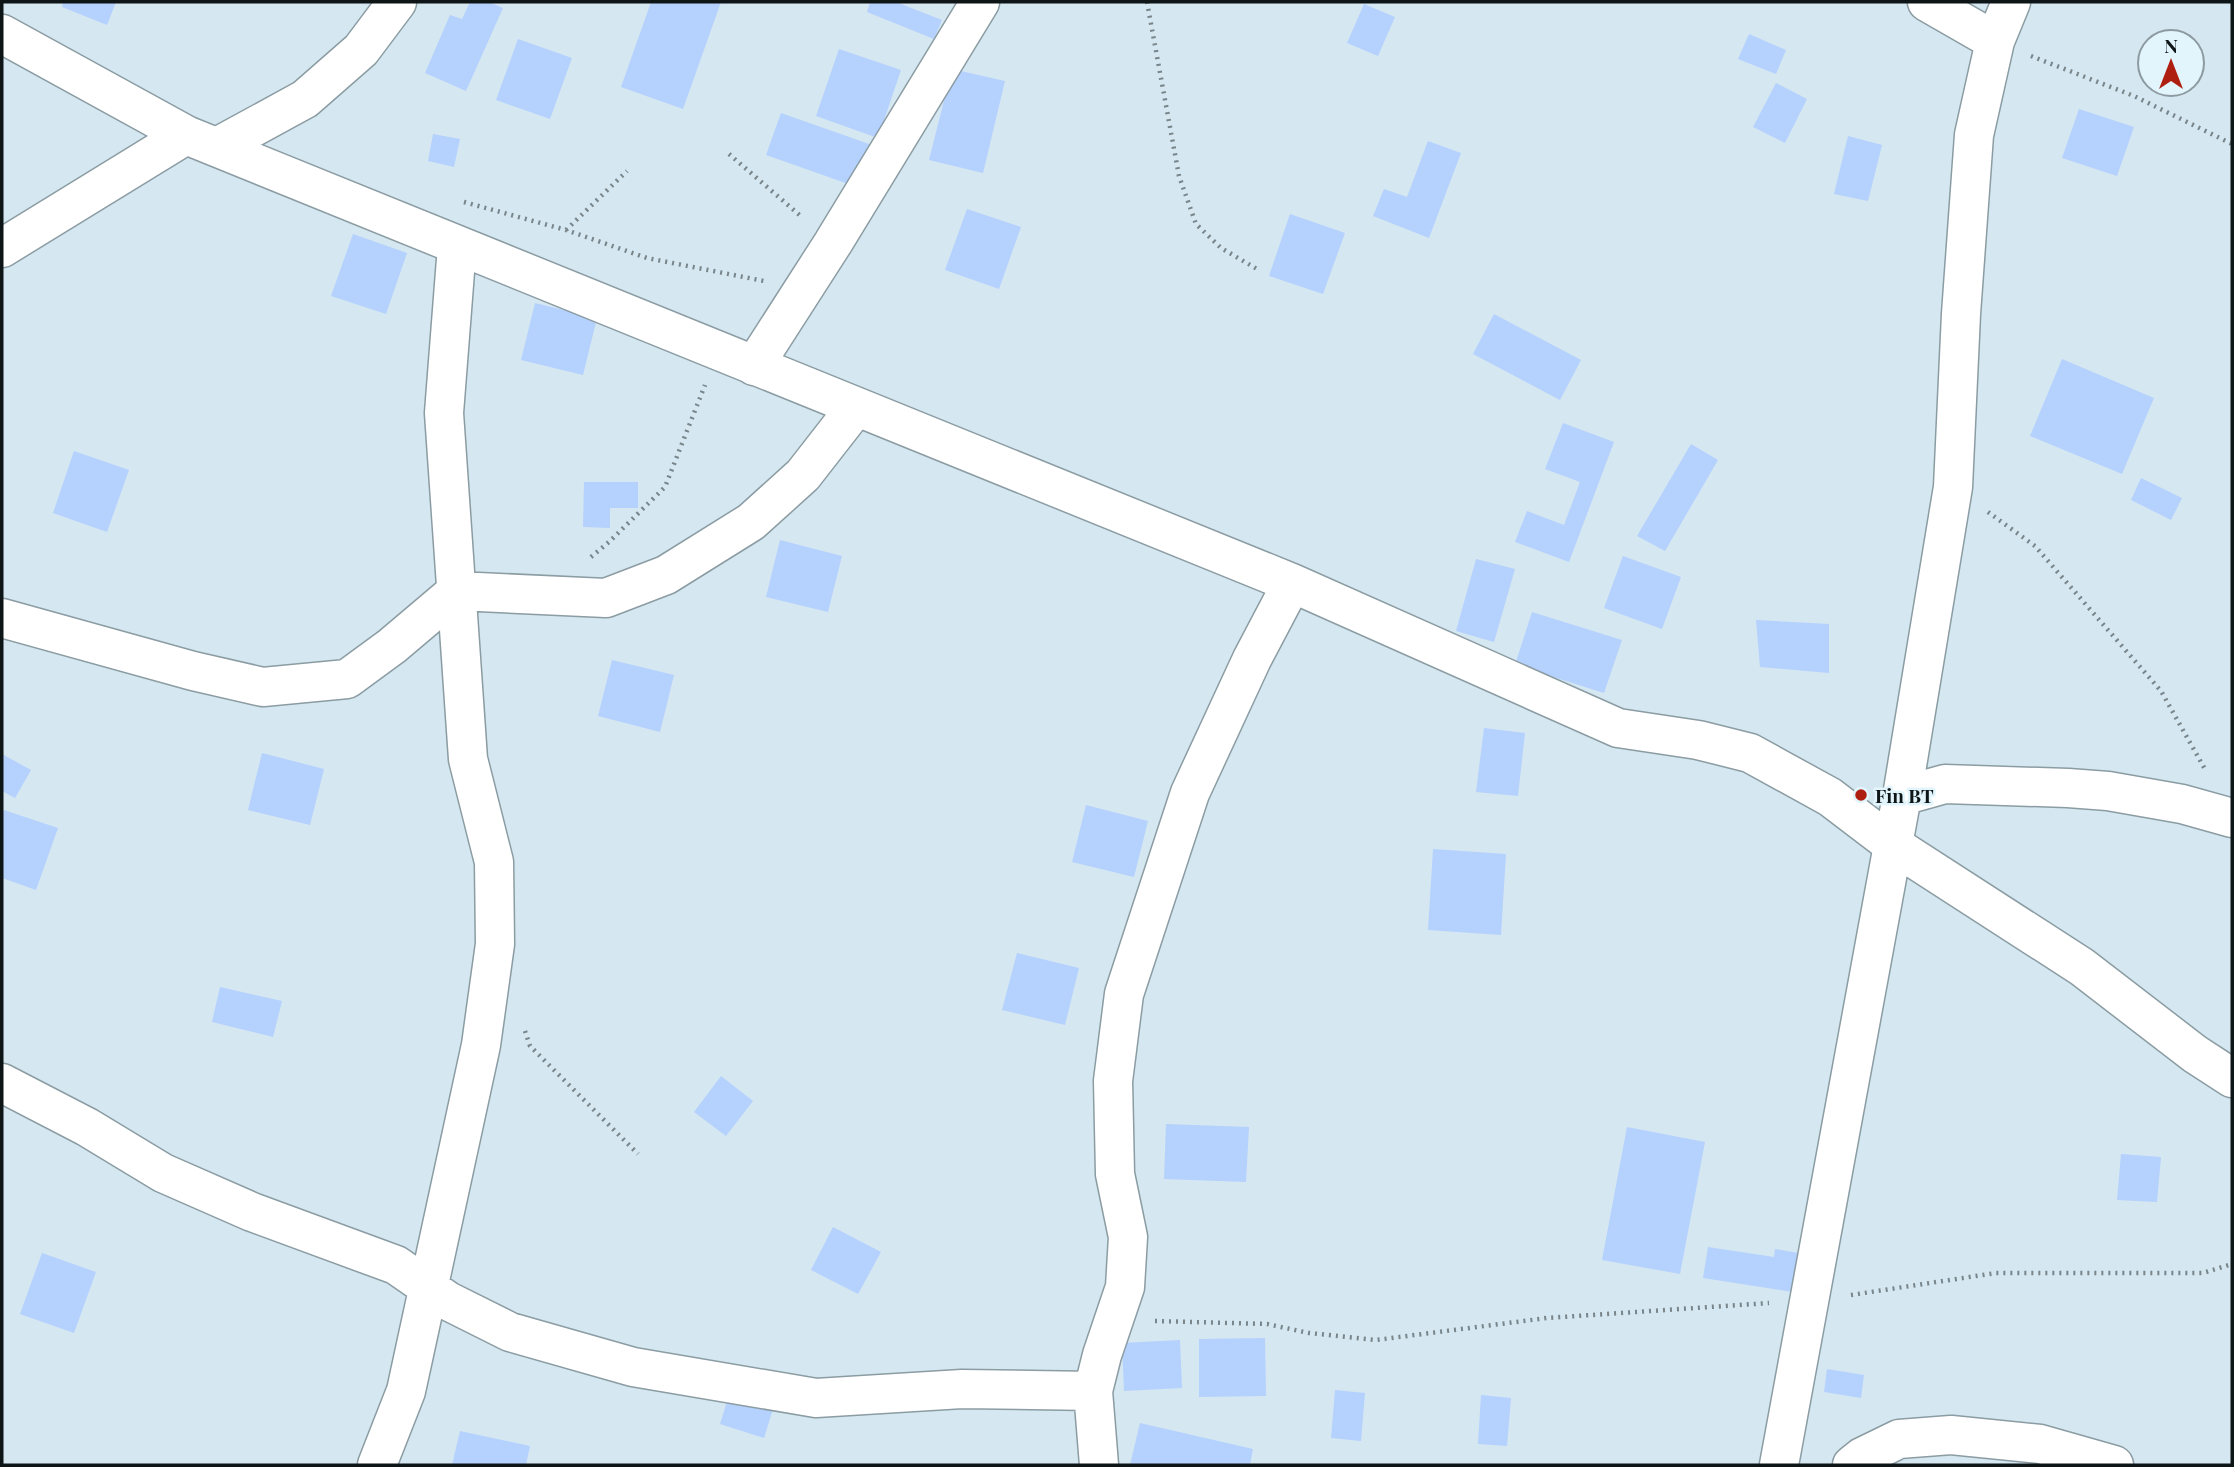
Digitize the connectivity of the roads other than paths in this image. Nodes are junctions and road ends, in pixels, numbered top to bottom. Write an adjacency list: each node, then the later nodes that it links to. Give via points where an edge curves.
1 (397, 2): 7 (street, via 361,50 305,99)
2 (980, 2): 10 (street)
3 (1927, 2): 6 (street)
4 (2011, 2): 6 (street)
5 (2, 34): 7 (street)
6 (1995, 41): 15 (street, via 1974,135 1953,488)
7 (201, 141): 8 (street); 9 (street)
8 (457, 246): 10 (street); 13 (street, via 444,413)
9 (2, 248)
10 (754, 366): 11 (street)
11 (856, 407): 12 (street); 13 (street, via 821,455 751,522 666,575 606,598)
12 (1292, 583): 17 (street, via 1618,728 1698,740 1750,754 1830,797); 21 (street, via 1189,793 1124,994 1113,1082 1115,1174 1128,1237 1125,1287)
13 (457, 592): 14 (street, via 347,679 263,687); 20 (street, via 468,759 494,862 495,944 481,1045)
14 (2, 618)
15 (1902, 796): 16 (street, via 1945,785 2068,788 2182,804); 17 (street)
16 (2232, 818)
17 (1893, 845): 18 (street, via 2082,967); 24 (street)
18 (2232, 1078)
19 (2, 1083): 20 (street, via 163,1173 252,1212 396,1265)
20 (428, 1286): 21 (street, via 510,1332 621,1364 816,1398 962,1389); 22 (street, via 406,1391)
21 (1093, 1391): 23 (street)
22 (377, 1465)
23 (1099, 1465)
24 (1779, 1465)
25 (1852, 1465): 26 (street, via 1899,1439 1951,1435 2040,1444)
26 (2115, 1465)

